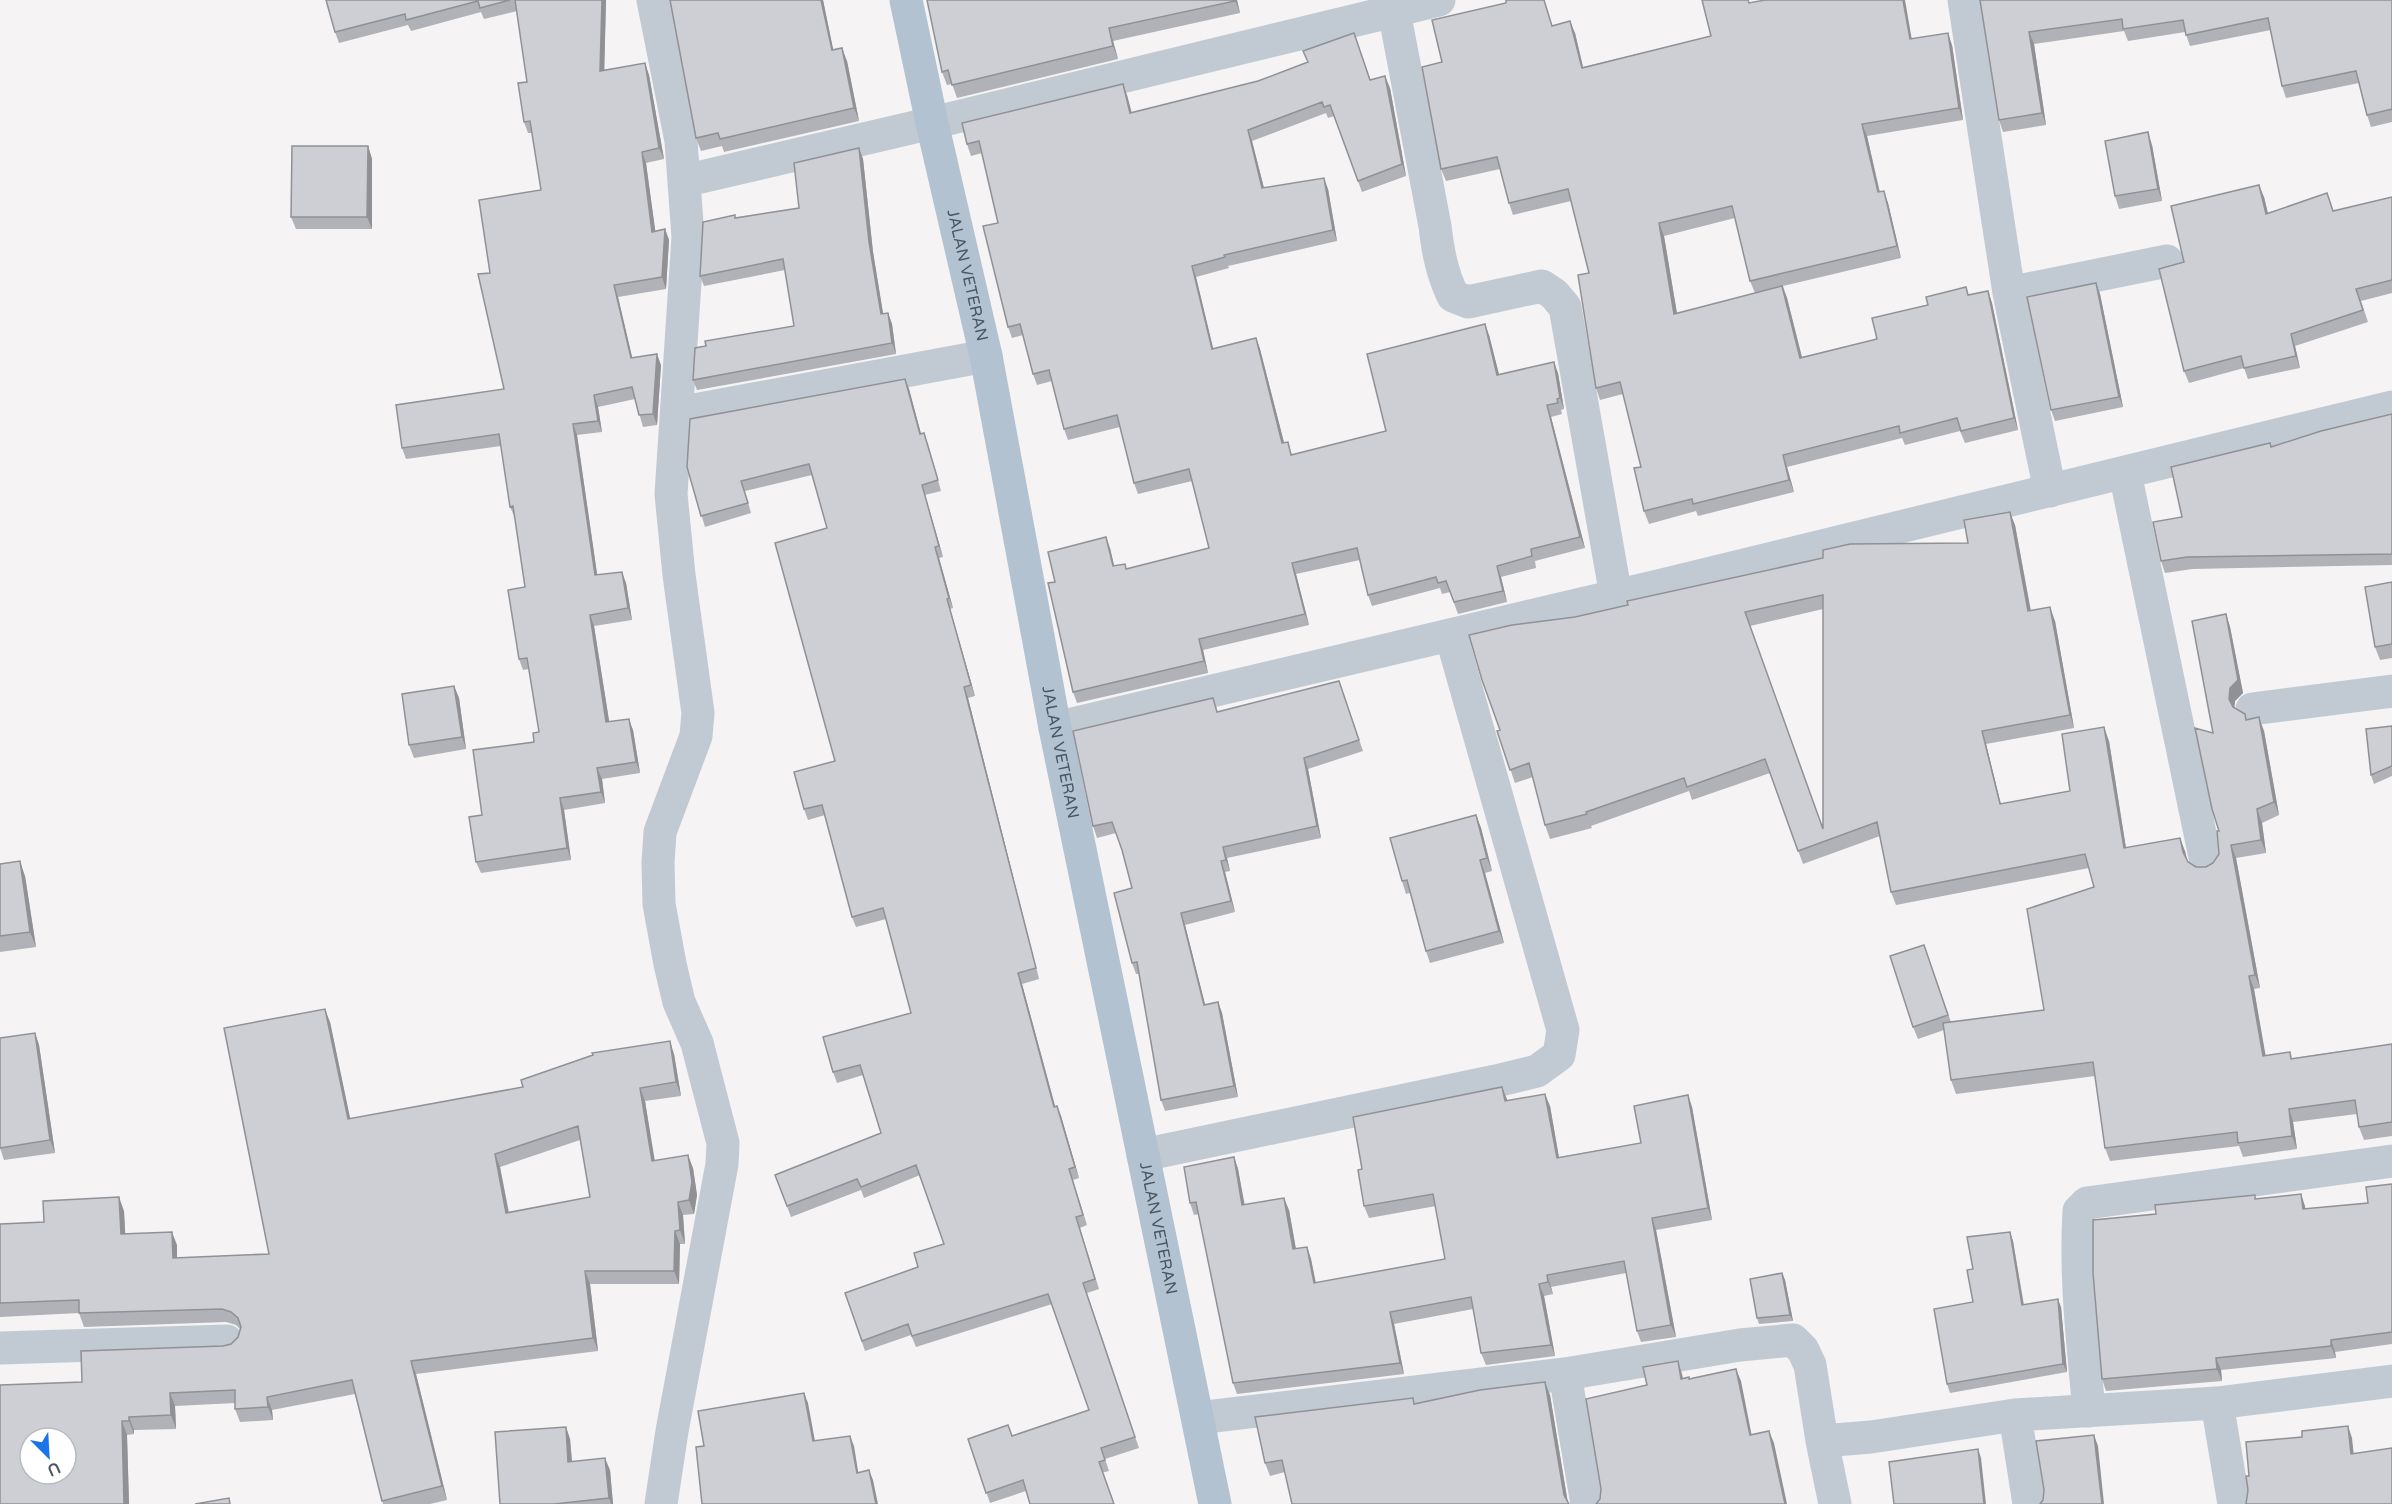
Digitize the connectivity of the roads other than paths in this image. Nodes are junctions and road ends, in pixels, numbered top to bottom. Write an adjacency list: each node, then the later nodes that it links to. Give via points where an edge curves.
1 (653, 0): 7 (street, via 681,141)
2 (906, 0): 6 (main road, JALAN VETERAN)
3 (1439, 0): 5 (street)
4 (1964, 0): 9 (street)
5 (1394, 11): 6 (street); 15 (street, via 1438,253 1453,296 1468,302 1542,286 1565,307)
6 (932, 123): 7 (street); 10 (main road, JALAN VETERAN)
7 (684, 180): 12 (street)
8 (2167, 261): 9 (street)
9 (2009, 293): 14 (street)
10 (986, 356): 12 (street); 19 (main road, JALAN VETERAN)
11 (2392, 407): 13 (street)
12 (693, 411): 32 (street, via 671,495 698,713 696,736 660,832 659,903 679,1002 697,1043 723,1143)
13 (2125, 473): 14 (street); 20 (street)
14 (2050, 491): 15 (street)
15 (1616, 596): 16 (street)
16 (1451, 634): 19 (street); 21 (street, via 1563,1030 1559,1055 1537,1071 1496,1081)
17 (2392, 691): 18 (street)
18 (2253, 709)
19 (1055, 728): 21 (main road, JALAN VETERAN)
20 (2206, 862)
21 (1143, 1155): 30 (main road, JALAN VETERAN)
22 (2392, 1161): 28 (street, via 2087,1203 2079,1211 2078,1286)
23 (227, 1341): 24 (street)
24 (0, 1348)
25 (1565, 1374): 30 (street); 31 (street, via 1793,1340 1810,1365); 34 (street)
26 (2392, 1381): 27 (street)
27 (2217, 1403): 28 (street); 37 (street)
28 (2090, 1411): 29 (street)
29 (2015, 1415): 31 (street); 36 (street)
30 (1198, 1418): 33 (main road, JALAN VETERAN)
31 (1822, 1441): 35 (street)
32 (661, 1504)
33 (1215, 1504)
34 (1587, 1504)
35 (1835, 1504)
36 (2029, 1504)
37 (2234, 1504)

